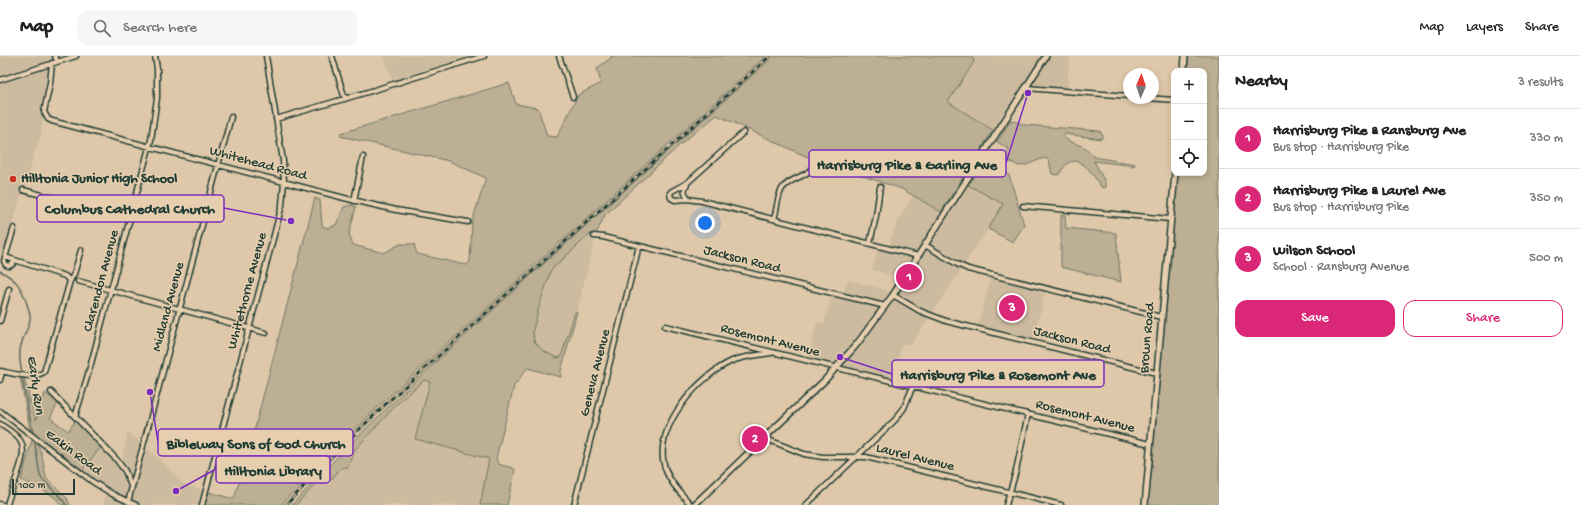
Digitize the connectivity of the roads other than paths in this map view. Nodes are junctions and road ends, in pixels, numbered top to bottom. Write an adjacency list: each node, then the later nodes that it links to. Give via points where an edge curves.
1 (55, 56): 10 (street)
2 (76, 56): 10 (street)
3 (155, 56): 22 (street, Clarendon Avenue, via 157,98)
4 (266, 56): 20 (street, Whitethorne Avenue)
5 (332, 56): 16 (street)
6 (484, 56): 16 (street)
7 (559, 56): 15 (street)
8 (1046, 56): 13 (main road)
9 (1185, 56): 11 (main road)
10 (54, 63): 12 (street); 22 (street, Whitehead Road, via 44,108 45,116 52,121)
11 (1184, 68)
12 (0, 80)
13 (1026, 88): 14 (street); 41 (main road)
14 (1123, 96)
15 (573, 97)
16 (345, 99): 20 (street)
17 (1159, 99): 18 (street)
18 (1171, 100)
19 (231, 117): 25 (street, Midland Avenue)
20 (276, 118): 27 (street, Whitethorne Avenue)
21 (744, 132): 28 (street)
22 (149, 146): 25 (street, Whitehead Road); 34 (street, Clarendon Avenue)
23 (363, 157): 32 (street)
24 (815, 162): 35 (street, via 806,173 782,188)
25 (218, 165): 27 (street, Whitehead Road); 53 (street, Midland Avenue)
26 (1174, 176): 36 (main road, Brown Road)
27 (284, 182): 32 (street, Whitehead Road); 57 (street, Whitethorne Avenue, via 282,205)
28 (687, 183): 31 (street, via 684,189); 31 (street, via 672,191 670,196 675,200)
29 (880, 187): 40 (street)
30 (23, 190): 34 (street)
31 (690, 199): 35 (street)
32 (354, 201): 37 (street, Whitehead Road)
33 (1024, 206): 36 (street)
34 (129, 218): 50 (street, Clarendon Avenue)
35 (774, 219): 40 (street)
36 (1170, 219): 54 (main road, Brown Road)
37 (468, 222)
38 (14, 228): 45 (street)
39 (594, 236): 42 (street, Jackson Road)
40 (870, 243): 44 (street)
41 (924, 245): 44 (main road); 54 (street, via 968,269)
42 (639, 246): 52 (street, Jackson Road); 79 (street, Geneva Avenue)
43 (81, 250): 47 (street)
44 (918, 256): 51 (main road)
45 (5, 257): 46 (street); 46 (street, via 7,266 13,264)
46 (14, 260): 47 (street, via 64,276)
47 (70, 281): 61 (street, via 44,372 40,375)
48 (78, 281): 50 (street)
49 (9, 288): 55 (street)
50 (110, 290): 53 (street); 68 (street, Clarendon Avenue)
51 (893, 295): 52 (main road); 62 (street, Jackson Road, via 920,311 946,321)
52 (885, 306): 60 (main road)
53 (179, 309): 57 (street); 73 (street, Midland Avenue)
54 (1162, 317): 62 (main road, Brown Road)
55 (0, 321)
56 (665, 326): 59 (street, Rosemont Avenue)
57 (249, 328): 58 (street); 78 (street, Whitethorne Avenue)
58 (266, 333)
59 (774, 353): 60 (street, Rosemont Avenue); 80 (street, via 734,360 721,367 690,394 671,421 665,437 664,465 672,481)
60 (837, 368): 64 (street, Rosemont Avenue); 70 (main road)
61 (1, 372): 63 (street)
62 (1156, 373): 71 (main road, Brown Road)
63 (0, 380)
64 (913, 386): 67 (street, Rosemont Avenue); 72 (street, via 904,408)
65 (51, 392): 68 (street)
66 (0, 411): 75 (street, Eakin Road, via 93,482)
67 (1028, 414): 71 (street, Rosemont Avenue); 74 (street)
68 (75, 417): 73 (street, via 116,459)
69 (0, 424): 76 (street, via 16,435 24,447)
70 (764, 438): 72 (street, Laurel Avenue, via 804,454); 80 (main road)
71 (1150, 444): 84 (main road, Brown Road)
72 (855, 456): 74 (street, Laurel Avenue); 81 (street)
73 (132, 486): 75 (street, Midland Avenue)
74 (1009, 493): 82 (street); 83 (street, Laurel Avenue)
75 (128, 502): 77 (street, Eakin Road)
76 (7, 505)
77 (136, 505)
78 (202, 505)
79 (574, 505)
80 (692, 505)
81 (806, 505)
82 (1006, 505)
83 (1061, 505)
84 (1145, 505)

